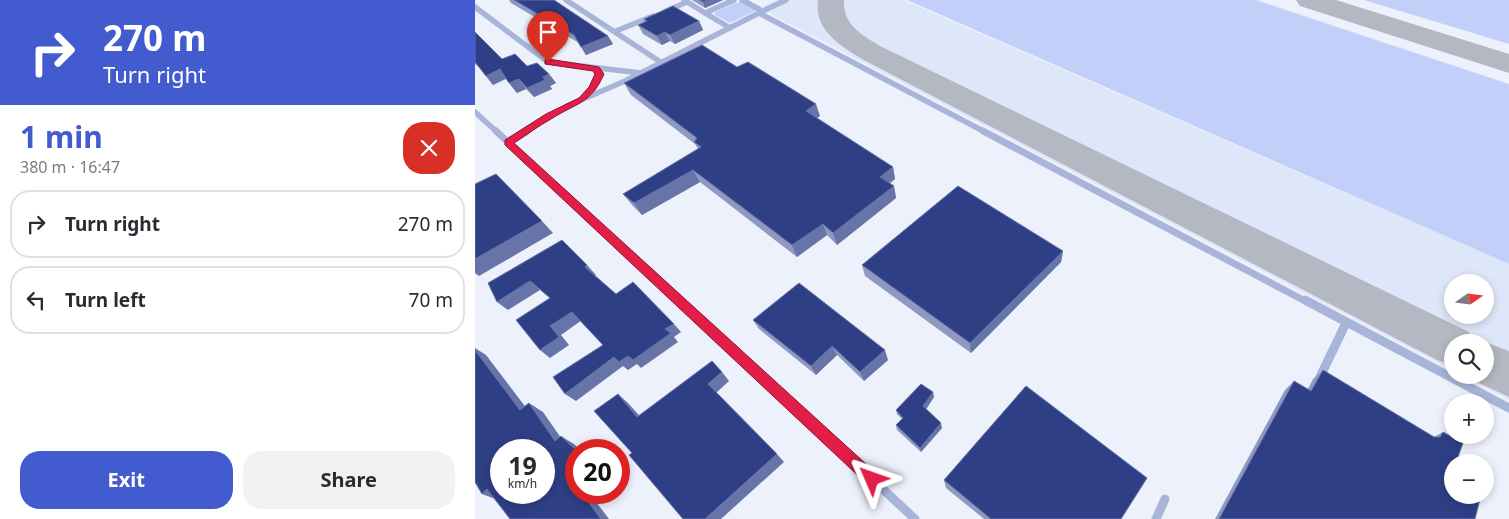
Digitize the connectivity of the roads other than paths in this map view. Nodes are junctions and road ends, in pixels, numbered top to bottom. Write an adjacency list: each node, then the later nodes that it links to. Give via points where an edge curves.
1 (566, 0): 10 (lane)
2 (734, 0): 7 (lane)
3 (742, 0): 8 (lane, via 759,9)
4 (786, 0): 8 (lane)
5 (685, 1): 7 (lane); 10 (lane)
6 (475, 7): 12 (lane, via 548,62)
7 (705, 13): 9 (lane)
8 (759, 13): 9 (lane); 17 (lane)
9 (730, 28): 11 (lane)
10 (616, 31): 11 (lane)
11 (662, 63): 13 (lane)
12 (596, 69): 13 (lane); 14 (lane, via 600,74 597,81)
13 (642, 73): 14 (lane)
14 (582, 100): 16 (lane, via 549,116)
15 (475, 112): 16 (lane)
16 (508, 143): 21 (lane)
17 (1347, 323): 18 (lane, via 1320,377); 19 (lane)
18 (1328, 382)
19 (1509, 408)
20 (1165, 499): 22 (lane)
21 (915, 519)
22 (1155, 519)

